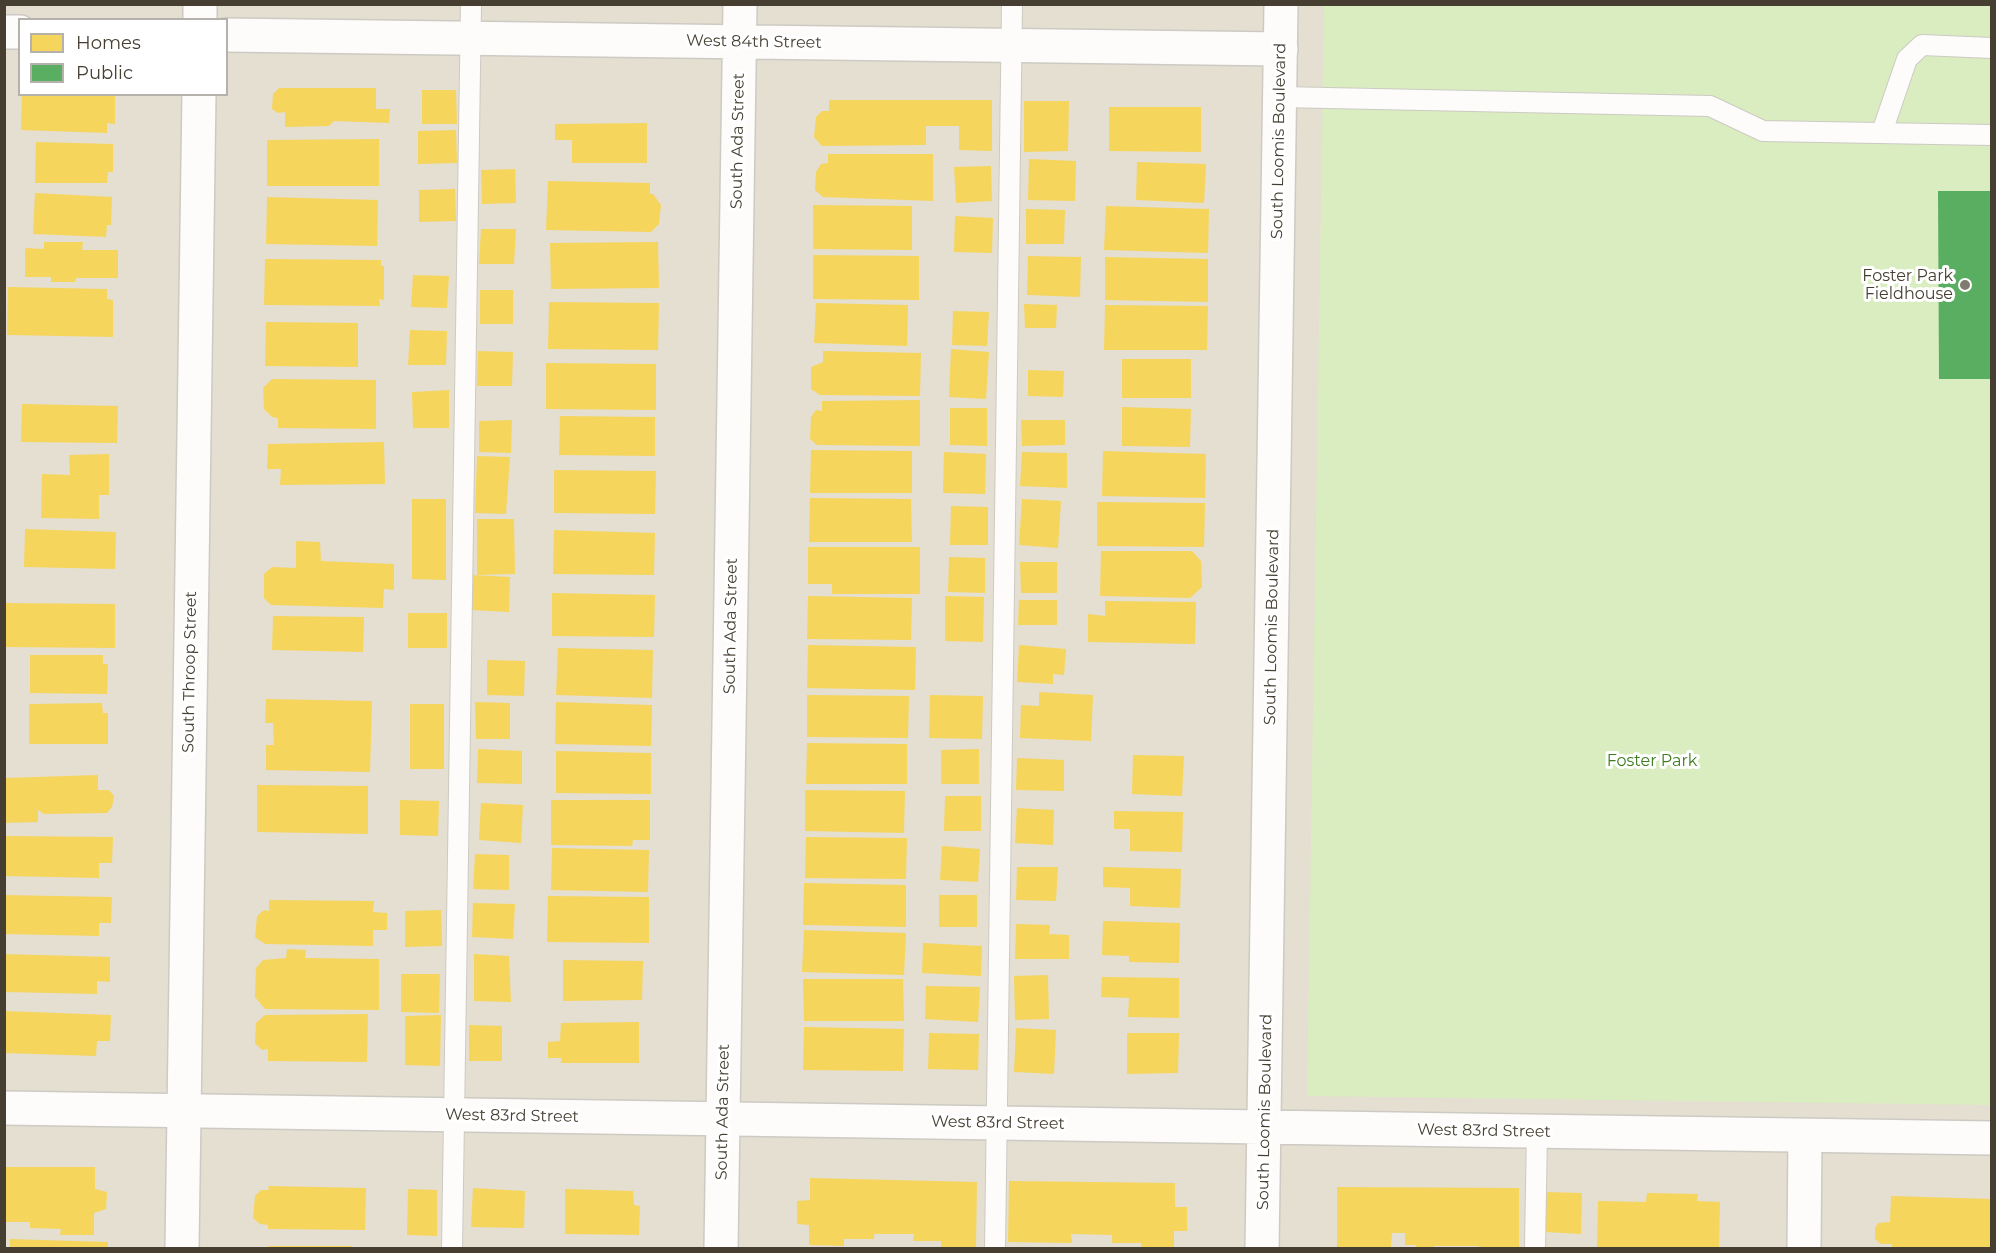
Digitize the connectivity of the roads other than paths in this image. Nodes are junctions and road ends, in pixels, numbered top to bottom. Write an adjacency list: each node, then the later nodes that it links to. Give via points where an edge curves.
1 (471, 4): 6 (lane)
2 (740, 4): 7 (street, South Ada Street)
3 (1012, 4): 8 (lane)
4 (1281, 4): 10 (street, South Loomis Boulevard)
5 (228, 35): 6 (street, West 84th Street)
6 (471, 38): 7 (street, West 84th Street); 17 (lane)
7 (739, 42): 8 (street, West 84th Street); 18 (street, South Ada Street)
8 (1011, 45): 10 (street, West 84th Street); 19 (lane)
9 (1992, 48): 13 (lane, via 1922,45 1907,59)
10 (1281, 49): 12 (street, South Loomis Boulevard)
11 (199, 96): 16 (street, South Throop Street)
12 (1280, 97): 13 (lane, via 1710,106 1763,131); 20 (street, South Loomis Boulevard)
13 (1882, 132): 14 (lane)
14 (1992, 135)
15 (4, 1108): 16 (street, West 83rd Street)
16 (184, 1111): 17 (street, West 83rd Street); 24 (street, South Throop Street)
17 (454, 1115): 18 (street, West 83rd Street); 25 (lane)
18 (723, 1119): 19 (street, West 83rd Street); 26 (street, South Ada Street)
19 (997, 1123): 20 (street, West 83rd Street); 27 (lane)
20 (1264, 1127): 21 (street, West 83rd Street); 28 (street, South Loomis Boulevard)
21 (1537, 1132): 22 (street, West 83rd Street); 29 (lane)
22 (1805, 1136): 23 (street, West 83rd Street); 30 (street)
23 (1992, 1138)
24 (182, 1248)
25 (452, 1248)
26 (721, 1248)
27 (995, 1248)
28 (1262, 1248)
29 (1535, 1248)
30 (1804, 1248)

